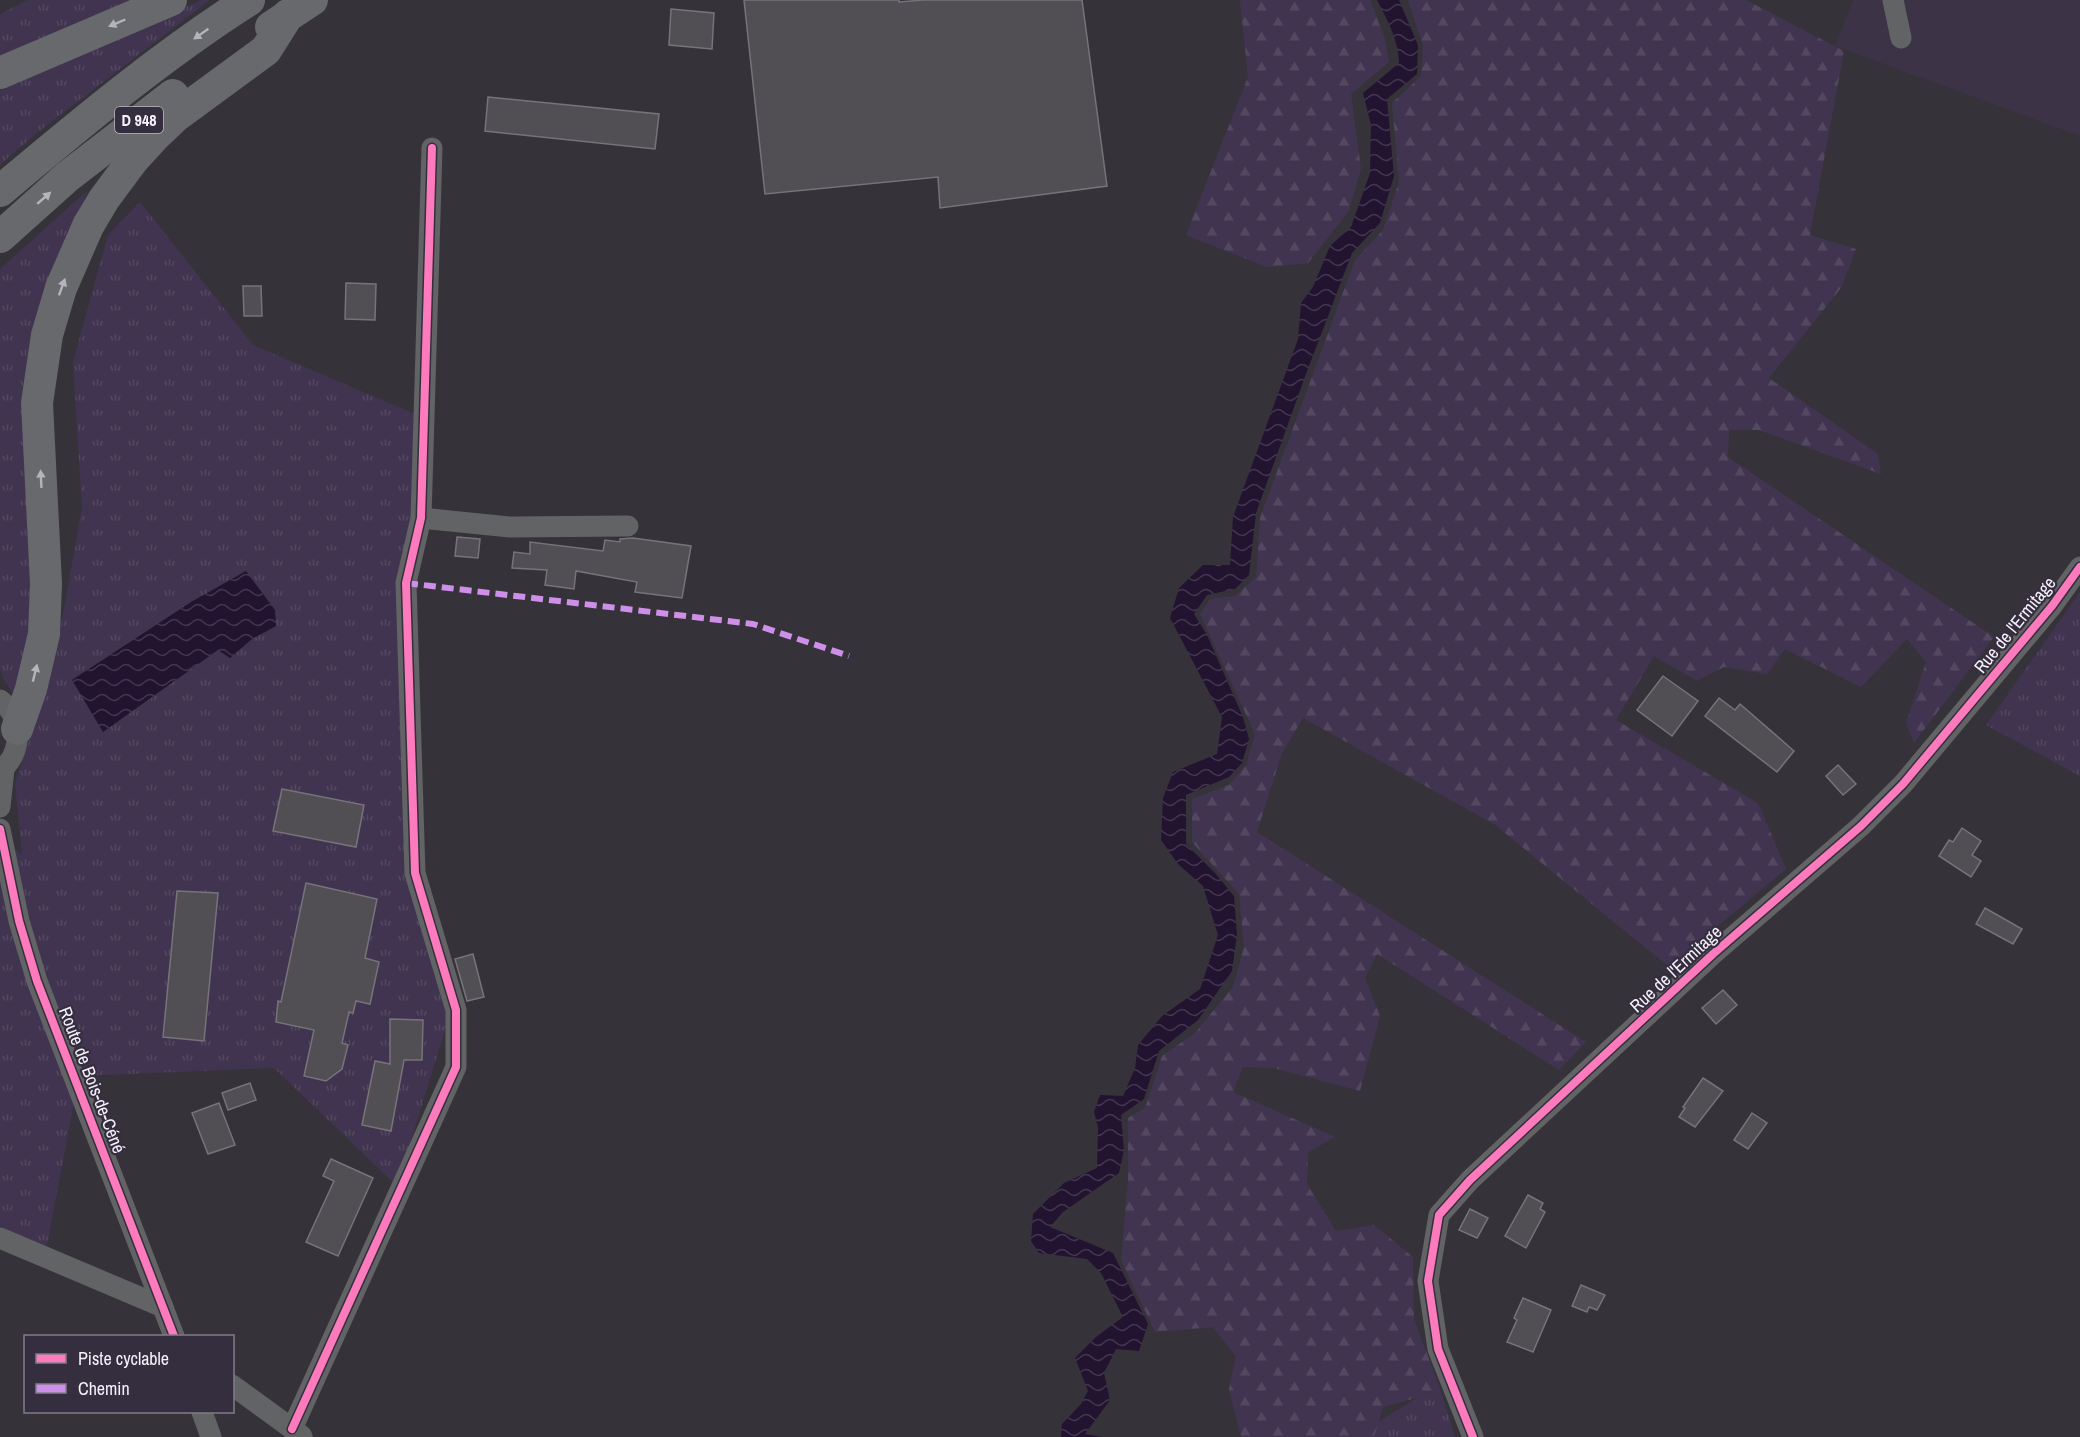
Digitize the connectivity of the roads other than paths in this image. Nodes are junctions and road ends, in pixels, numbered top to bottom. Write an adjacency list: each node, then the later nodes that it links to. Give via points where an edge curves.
1 (171, 0): 6 (highway, one-way to 6)
2 (249, 0): 8 (highway, D 948, one-way to 8, via 143,76)
3 (1893, 0): 5 (street)
4 (300, 8): 9 (highway, D 948, one-way to 4, via 126,130); 14 (highway, one-way to 4, via 44,634 46,584 37,403 46,335 61,288 88,226 133,160 176,116 266,50)
5 (1901, 38)
6 (0, 73)
7 (432, 148): 10 (street)
8 (0, 191)
9 (0, 237)
10 (420, 518): 11 (street, via 510,527); 23 (street, via 406,583 415,873 456,1010 456,1067)
11 (628, 526)
12 (2080, 567): 25 (street, Rue de l'Ermitage, via 1903,784 1470,1180 1440,1215 1428,1281 1438,1349)
13 (0, 700): 14 (street, via 13,715)
14 (17, 729): 15 (street, via 12,757)
15 (2, 770): 16 (street)
16 (0, 807)
17 (0, 829): 19 (street, Route de Bois-de-Céné, via 19,921 37,981)
18 (0, 1238): 19 (street)
19 (163, 1307): 20 (street, Route de Bois-de-Céné)
20 (174, 1335)
21 (234, 1386): 23 (street)
22 (202, 1413): 24 (street)
23 (298, 1433)
24 (211, 1437)
25 (1473, 1437)

